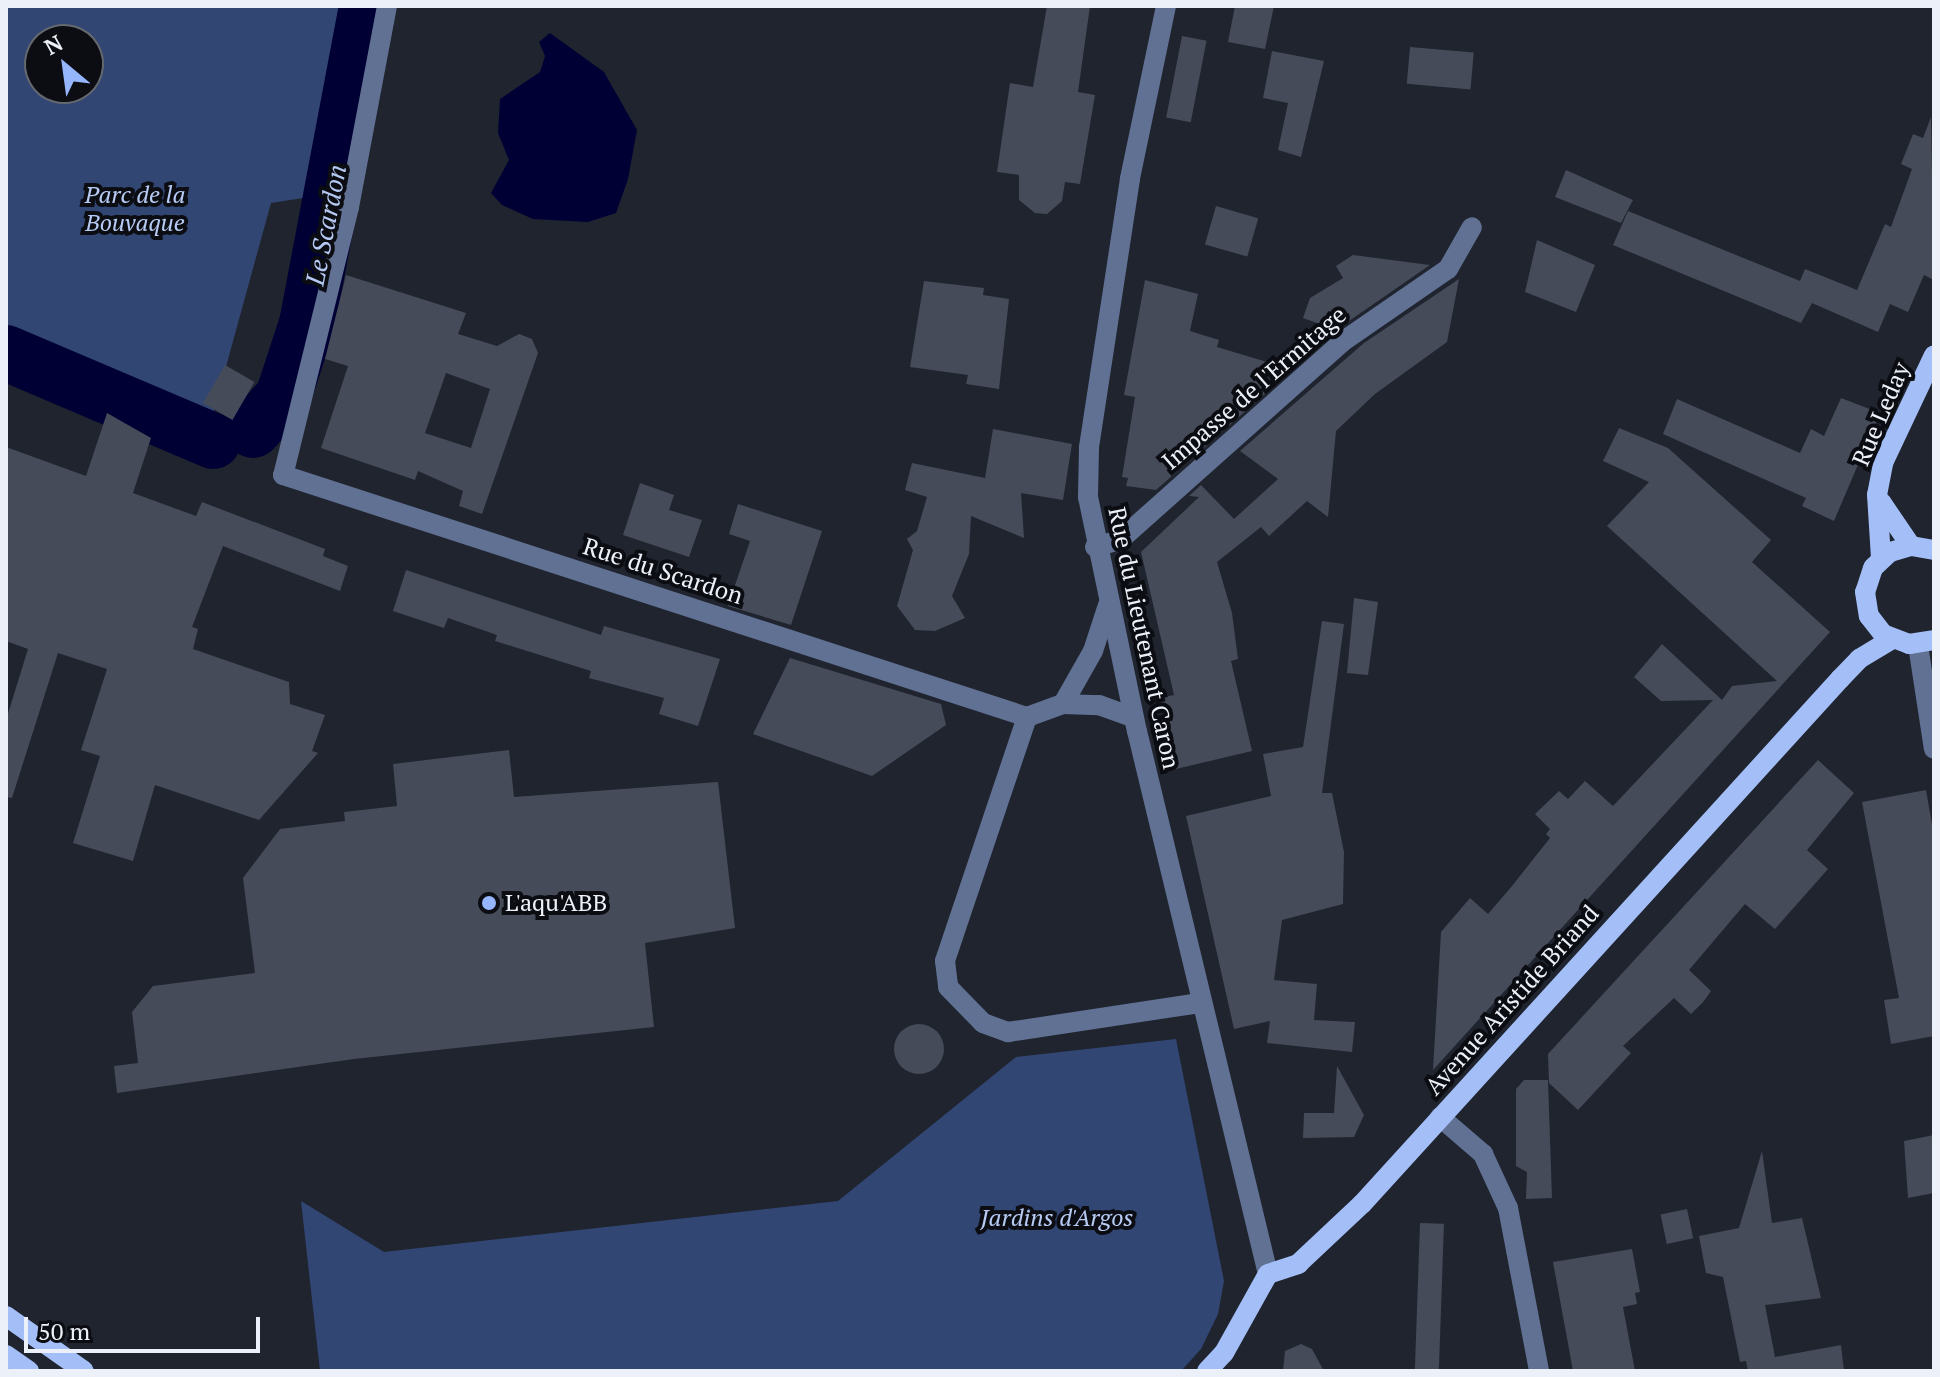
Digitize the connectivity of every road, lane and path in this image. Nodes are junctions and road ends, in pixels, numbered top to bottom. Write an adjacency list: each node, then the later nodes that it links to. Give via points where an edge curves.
1 (387, 6): 14 (street, Rue du Scardon, via 349,207 283,475)
2 (1166, 6): 7 (street, Rue du Lieutenant Caron, via 1130,179 1089,448)
3 (1472, 227): 7 (street, Impasse de l'Ermitage, via 1448,269 1342,342 1120,540)
4 (1934, 355): 5 (main road, Rue Leday, via 1883,463)
5 (1877, 495): 6 (main road, Rue Leday); 9 (main road, Rue Leday)
6 (1911, 546): 8 (main road); 9 (main road)
7 (1095, 547): 10 (street, Rue du Lieutenant Caron)
8 (1934, 550)
9 (1881, 558): 11 (main road, via 1865,592)
10 (1108, 603): 13 (street, via 1093,651); 15 (street, Rue du Lieutenant Caron)
11 (1884, 633): 12 (main road); 18 (main road, Avenue Aristide Briand)
12 (1926, 642): 16 (street)
13 (1063, 704): 14 (street); 15 (street, via 1099,705)
14 (1027, 717): 17 (street, via 945,961 948,987 983,1023 1008,1032)
15 (1134, 718): 17 (street, Rue du Lieutenant Caron)
16 (1934, 749)
17 (1200, 1003): 19 (street, Rue du Lieutenant Caron)
18 (1440, 1117): 19 (main road, Avenue Aristide Briand, via 1362,1204 1298,1264); 25 (street, via 1483,1154 1508,1208)
19 (1268, 1274): 24 (main road, via 1224,1353)
20 (6, 1316): 23 (main road)
21 (6, 1355): 22 (main road)
22 (29, 1371)
23 (84, 1371)
24 (1207, 1371)
25 (1539, 1371)

